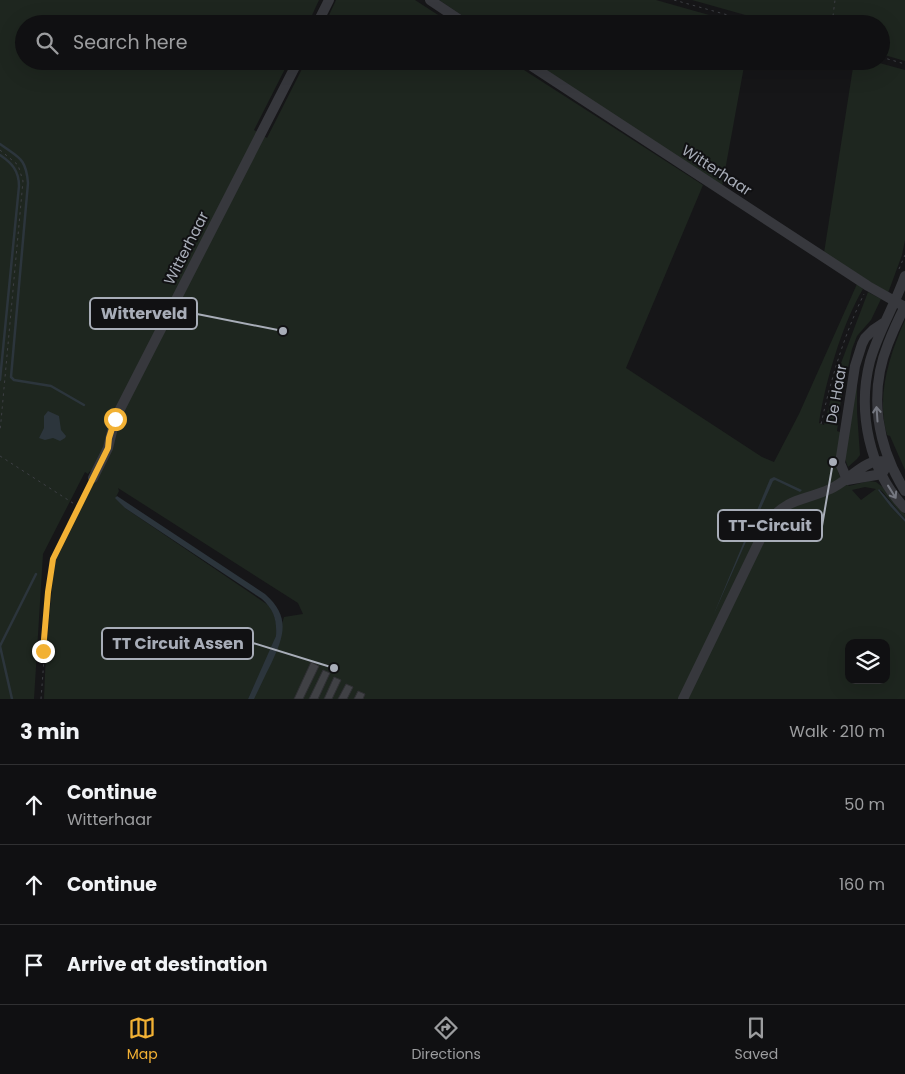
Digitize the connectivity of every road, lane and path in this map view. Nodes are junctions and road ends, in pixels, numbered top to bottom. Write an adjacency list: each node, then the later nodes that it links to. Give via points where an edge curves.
1 (329, 0): 5 (street)
2 (430, 0): 6 (street)
3 (674, 0): 7 (path)
4 (835, 0): 8 (path)
5 (322, 15)
6 (452, 15)
7 (728, 15)
8 (833, 15)
9 (890, 60): 10 (path)
10 (905, 64)
11 (293, 70): 25 (street, Witterhaar, via 115,419 108,448)
12 (538, 70): 15 (street, Witterhaar)
13 (0, 150): 20 (path, via 18,165 23,180)
14 (905, 276): 16 (street, De Haar)
15 (868, 286): 16 (street, Witterhaar); 19 (path, via 840,352)
16 (894, 302): 17 (street); 18 (street, De Haar)
17 (905, 306): 23 (street, one-way to 17, via 878,427 878,386 888,344)
18 (886, 322): 22 (street, De Haar, via 870,362 865,395 868,433); 26 (street, De Haar, via 865,338 855,366 840,463)
19 (821, 424)
20 (0, 432)
21 (0, 456): 28 (path)
22 (876, 461): 23 (street); 24 (street, De Haar); 26 (street, via 853,473)
23 (889, 462): 24 (street); 27 (street)
24 (882, 474): 26 (street); 29 (street, De Haar, one-way to 29)
25 (93, 478): 28 (path)
26 (847, 480): 31 (street, via 829,490 786,504 769,521)
27 (905, 491)
28 (79, 507): 30 (path, via 51,566)
29 (905, 508)
30 (41, 699)
31 (683, 699)

